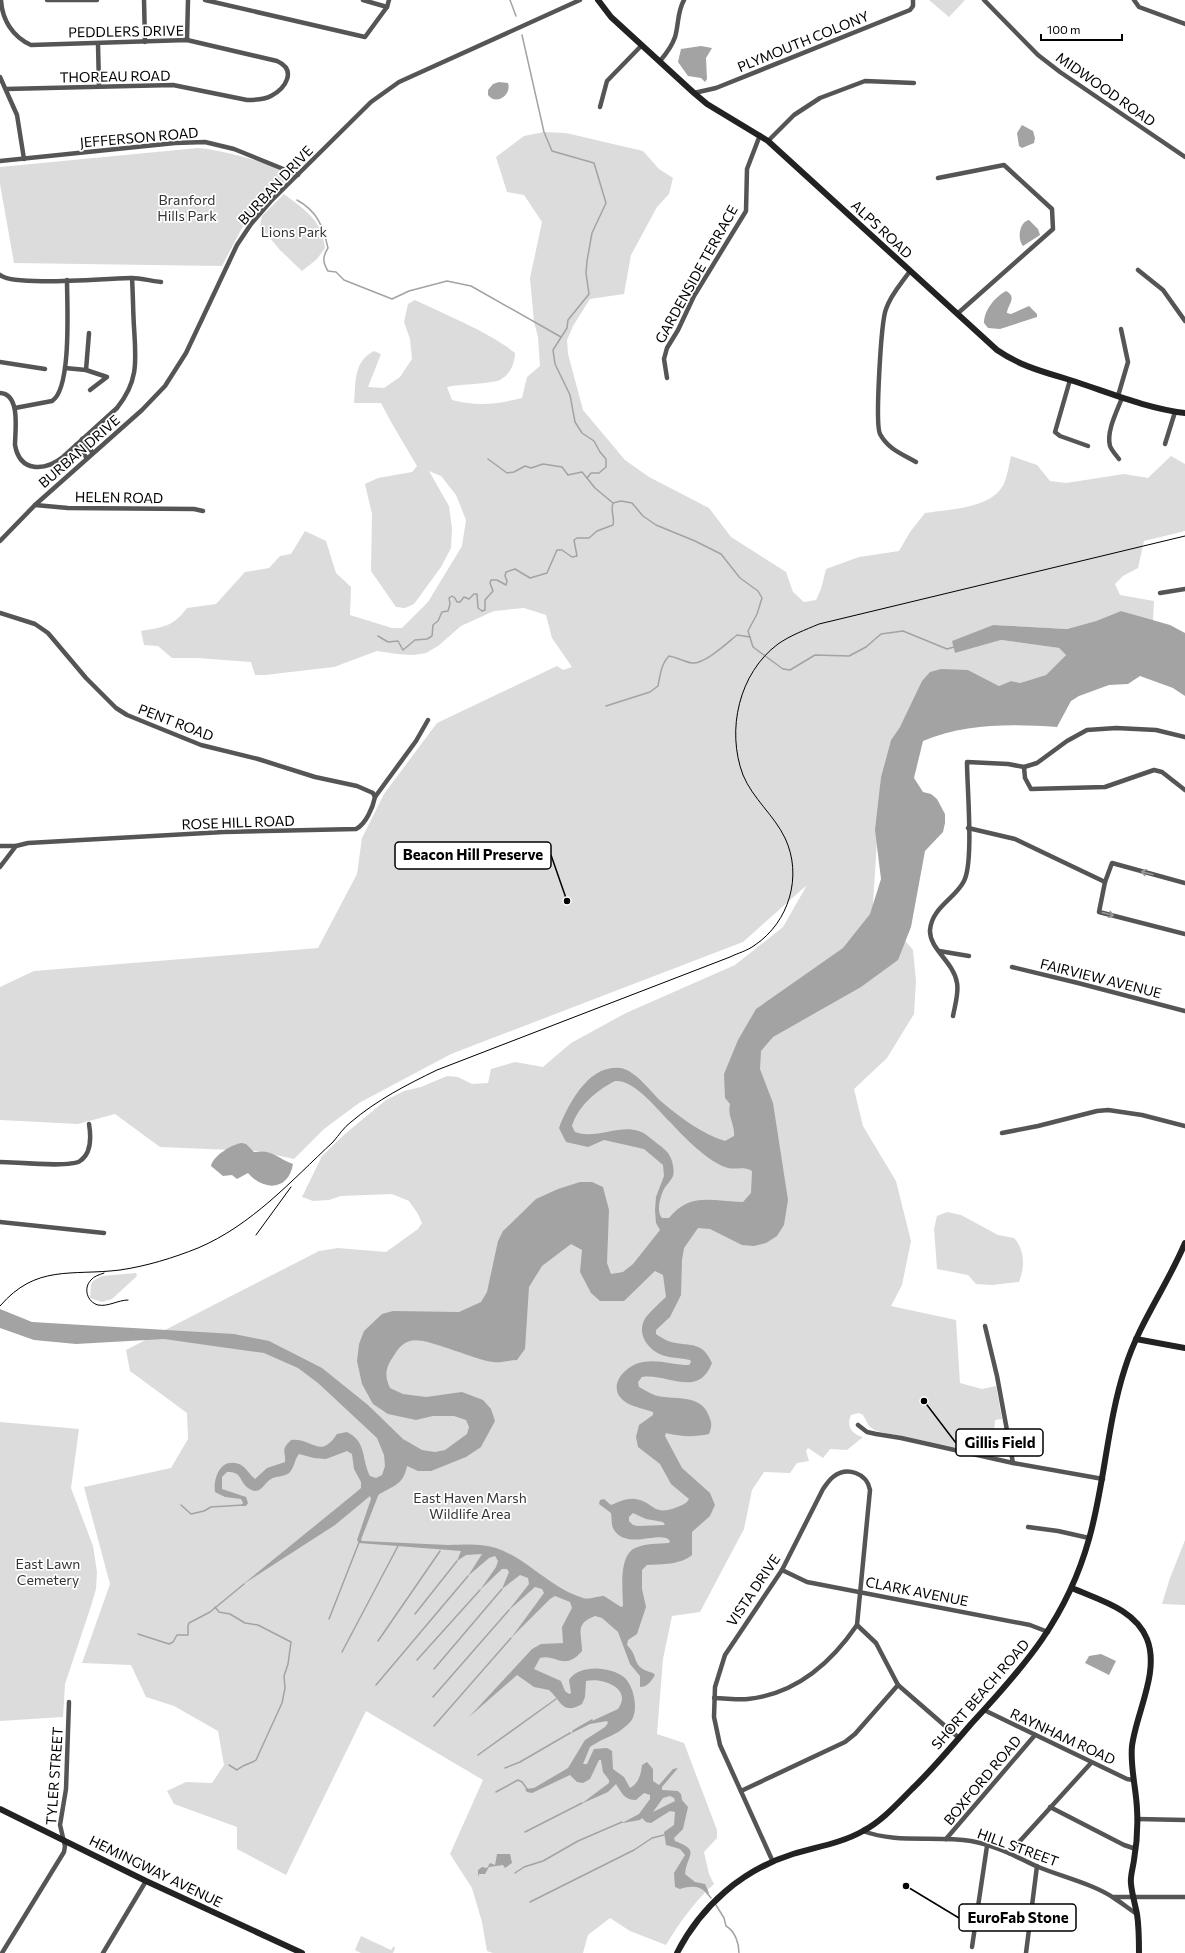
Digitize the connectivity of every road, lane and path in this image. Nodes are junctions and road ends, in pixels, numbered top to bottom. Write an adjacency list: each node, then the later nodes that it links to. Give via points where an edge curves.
1 (1, 0): 19 (street, PEDDLERS DRIVE, via 5,18 12,31 31,45)
2 (46, 0): 3 (street)
3 (97, 0)
4 (144, 0): 18 (street)
5 (188, 0): 17 (street)
6 (205, 0): 15 (street, via 365,37)
7 (363, 0): 15 (street)
8 (388, 0): 15 (street)
9 (580, 0): 34 (street, BURBAN DRIVE, via 389,88 371,102)
10 (598, 0): 20 (main road, ALPS ROAD, via 611,17)
11 (684, 0): 21 (street, via 680,7 676,37)
12 (914, 0): 27 (street, PLYMOUTH COLONY, via 910,10 716,88)
13 (984, 0): 31 (street, MIDWOOD ROAD, via 1038,54 1060,72)
14 (1134, 0): 16 (street, via 1139,7)
15 (387, 7)
16 (1185, 24)
17 (187, 40): 18 (street, PEDDLERS DRIVE); 22 (street, PEDDLERS DRIVE)
18 (145, 42): 19 (street, PEDDLERS DRIVE)
19 (98, 44): 25 (street)
20 (642, 45): 21 (main road, ALPS ROAD); 28 (street, via 607,81)
21 (660, 61): 27 (main road, ALPS ROAD)
22 (277, 62): 25 (street, THOREAU ROAD, via 284,64 288,70 287,80 282,88 271,96 259,100 247,100 173,85)
23 (0, 77): 26 (street)
24 (914, 83): 30 (street, via 865,81 820,98 794,115)
25 (99, 86): 26 (street, THOREAU ROAD)
26 (6, 89): 32 (street, via 17,115)
27 (694, 93): 29 (main road, ALPS ROAD, via 707,104)
28 (600, 107)
29 (760, 135): 30 (main road, ALPS ROAD); 50 (street, GARDENSIDE TERRACE, via 747,169 746,211 694,296 667,348 664,359)
30 (768, 141): 37 (main road, ALPS ROAD)
31 (1185, 157)
32 (24, 159): 33 (street, JEFFERSON ROAD); 34 (street, JEFFERSON ROAD, via 205,142 234,149)
33 (0, 161)
34 (298, 175): 62 (street, BURBAN DRIVE, via 271,201 244,234 176,371 142,410)
35 (938, 178): 42 (street, via 1004,165 1052,209 1053,229)
36 (1138, 270): 43 (street, via 1163,290)
37 (910, 271): 42 (main road, ALPS ROAD); 65 (street, via 891,296 885,312 878,403 880,433 891,449)
38 (0, 275): 40 (street, via 43,282)
39 (132, 278): 40 (street); 41 (street); 58 (street, via 136,361 133,380 117,408)
40 (67, 280): 47 (street)
41 (161, 282)
42 (957, 314): 51 (main road, ALPS ROAD, via 1009,359)
43 (1185, 321)
44 (1121, 329): 54 (street, via 1128,362)
45 (89, 333): 49 (street)
46 (0, 362): 48 (street)
47 (65, 368): 49 (street); 55 (street, via 57,398)
48 (44, 369)
49 (86, 370): 52 (street, via 107,377)
50 (667, 378)
51 (1070, 380): 54 (main road, ALPS ROAD); 61 (street, via 1055,432)
52 (90, 390)
53 (0, 393): 55 (street, via 11,399)
54 (1120, 397): 56 (main road, ALPS ROAD); 64 (street, via 1109,440 1111,449)
55 (15, 408): 60 (street, via 16,451 29,466 43,467 54,464)
56 (1175, 412): 57 (main road, ALPS ROAD); 59 (street)
57 (1185, 413)
58 (82, 439): 60 (street); 62 (street)
59 (1165, 444)
60 (76, 445): 63 (street)
61 (1088, 446)
62 (93, 452): 63 (street, BURBAN DRIVE)
63 (87, 458): 66 (street, BURBAN DRIVE)
64 (1119, 459)
65 (916, 462)
66 (35, 505): 67 (street, HELEN ROAD); 68 (street, BURBAN DRIVE)
67 (203, 511)
68 (0, 541)
69 (1185, 589): 70 (street)
70 (1160, 593)
71 (0, 613): 76 (street, PENT ROAD, via 35,624 48,632 86,678 116,708 127,715 201,745 365,789 374,793)
72 (428, 720): 76 (street, ROSE HILL ROAD)
73 (1185, 737): 74 (street, via 1156,730 1086,730 1037,763)
74 (1024, 767): 75 (street, via 1025,778 1031,789 1104,787 1154,770 1162,772); 77 (street, via 966,762)
75 (1185, 790)
76 (375, 797): 79 (street, ROSE HILL ROAD, via 367,817 356,829 123,837)
77 (968, 828): 81 (street, via 1015,839); 84 (street, via 969,856 964,881 932,922 930,934 933,944)
78 (0, 846): 79 (street, ROSE HILL ROAD)
79 (16, 846): 80 (street)
80 (0, 867)
81 (1105, 882): 82 (street, one-way to 81, via 1112,863); 83 (street, one-way to 83, via 1099,912)
82 (1185, 883)
83 (1185, 934)
84 (939, 951): 85 (street); 88 (street, via 951,966 958,984)
85 (969, 956)
86 (1012, 967): 87 (street, FAIRVIEW AVENUE)
87 (1185, 1011)
88 (953, 1016)
89 (89, 1124): 92 (street, via 88,1148 78,1162)
90 (1185, 1126): 91 (street, via 1142,1115 1108,1110)
91 (1002, 1132)
92 (0, 1162)
93 (0, 1222): 94 (street)
94 (104, 1232)
95 (1185, 1243): 97 (main road, SHORT BEACH ROAD)
96 (985, 1326): 100 (street)
97 (1136, 1339): 98 (main road); 101 (main road, SHORT BEACH ROAD, via 1116,1398)
98 (1185, 1348)
99 (858, 1424): 100 (street, via 867,1432)
100 (1014, 1463): 101 (street)
101 (1103, 1479): 103 (main road, SHORT BEACH ROAD)
102 (1028, 1527): 103 (street)
103 (1089, 1538): 105 (main road, SHORT BEACH ROAD)
104 (782, 1570): 106 (street, CLARK AVENUE, via 807,1582); 106 (street, VISTA DRIVE, via 831,1478 842,1472 857,1473 867,1480 870,1490); 110 (street, VISTA DRIVE, via 725,1655 719,1670)
105 (1072, 1588): 108 (main road, SHORT BEACH ROAD); 116 (main road, via 1122,1610 1137,1622 1148,1640 1151,1664 1132,1745)
106 (860, 1592): 107 (street, VISTA DRIVE); 108 (street, CLARK AVENUE, via 1030,1625)
107 (857, 1625): 109 (street, via 876,1643); 110 (street, via 812,1675 791,1686 767,1696 747,1699)
108 (1048, 1632): 112 (main road, SHORT BEACH ROAD, via 1014,1677)
109 (898, 1685): 114 (street); 117 (street, via 845,1742)
110 (714, 1698): 117 (street, VISTA DRIVE, via 716,1733)
111 (69, 1702): 124 (street, TYLER STREET, via 66,1789 60,1825)
112 (984, 1710): 113 (street, RAYNHAM ROAD); 114 (main road, SHORT BEACH ROAD)
113 (1034, 1735): 115 (street, RAYNHAM ROAD); 125 (street, BOXFORD ROAD)
114 (959, 1738): 123 (main road, SHORT BEACH ROAD, via 892,1810)
115 (1091, 1763): 116 (street, RAYNHAM ROAD); 118 (street)
116 (1132, 1780): 121 (main road)
117 (741, 1791): 129 (street, VISTA DRIVE)
118 (1050, 1807): 127 (street, via 1124,1846); 128 (street)
119 (0, 1809): 124 (main road, HEMINGWAY AVENUE)
120 (1185, 1816): 122 (street)
121 (1137, 1819): 122 (street); 127 (main road)
122 (1185, 1820)
123 (863, 1832): 125 (street, HILL STREET, via 894,1838); 129 (main road, SHORT BEACH ROAD)
124 (63, 1839): 131 (main road, HEMINGWAY AVENUE); 137 (street, TYLER STREET, via 64,1852)
125 (946, 1839): 126 (street, HILL STREET)
126 (987, 1846): 128 (street, HILL STREET); 136 (street)
127 (1136, 1849): 133 (main road, via 1131,1878)
128 (1009, 1853): 130 (street, HILL STREET)
129 (773, 1862): 140 (main road, SHORT BEACH ROAD, via 748,1875 714,1900 696,1921)
130 (1037, 1866): 132 (street, HILL STREET); 141 (street)
131 (146, 1881): 138 (street); 139 (main road, HEMINGWAY AVENUE)
132 (1114, 1897): 133 (street, HILL STREET); 135 (street, HILL STREET)
133 (1133, 1897): 134 (street, HILL STREET); 135 (main road)
134 (1185, 1897)
135 (1137, 1914): 142 (main road)
136 (972, 1947)
137 (2, 1953)
138 (103, 1953)
139 (302, 1953)
140 (677, 1953)
141 (1026, 1953)
142 (1139, 1953)

